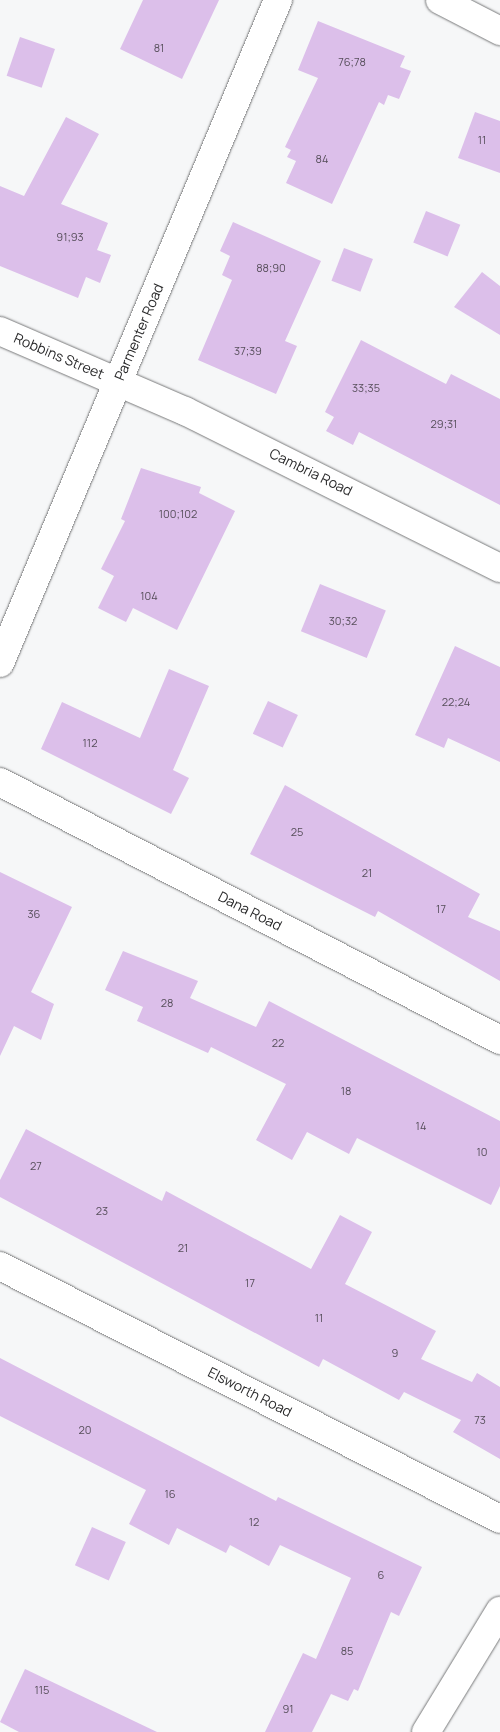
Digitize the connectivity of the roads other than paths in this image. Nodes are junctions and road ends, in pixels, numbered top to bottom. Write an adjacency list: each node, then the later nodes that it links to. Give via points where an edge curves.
1 (278, 0): 5 (street, Parmenter Road)
2 (440, 0): 3 (street)
3 (500, 31)
4 (0, 331): 5 (street, Robbins Street)
5 (118, 381): 6 (street, Cambria Road, via 379,505); 7 (street, Parmenter Road)
6 (500, 568)
7 (0, 663)
8 (0, 782): 9 (street, Dana Road)
9 (500, 1040)
10 (0, 1266): 11 (street, Elsworth Road)
11 (500, 1519)
12 (500, 1611): 13 (street)
13 (426, 1732)

